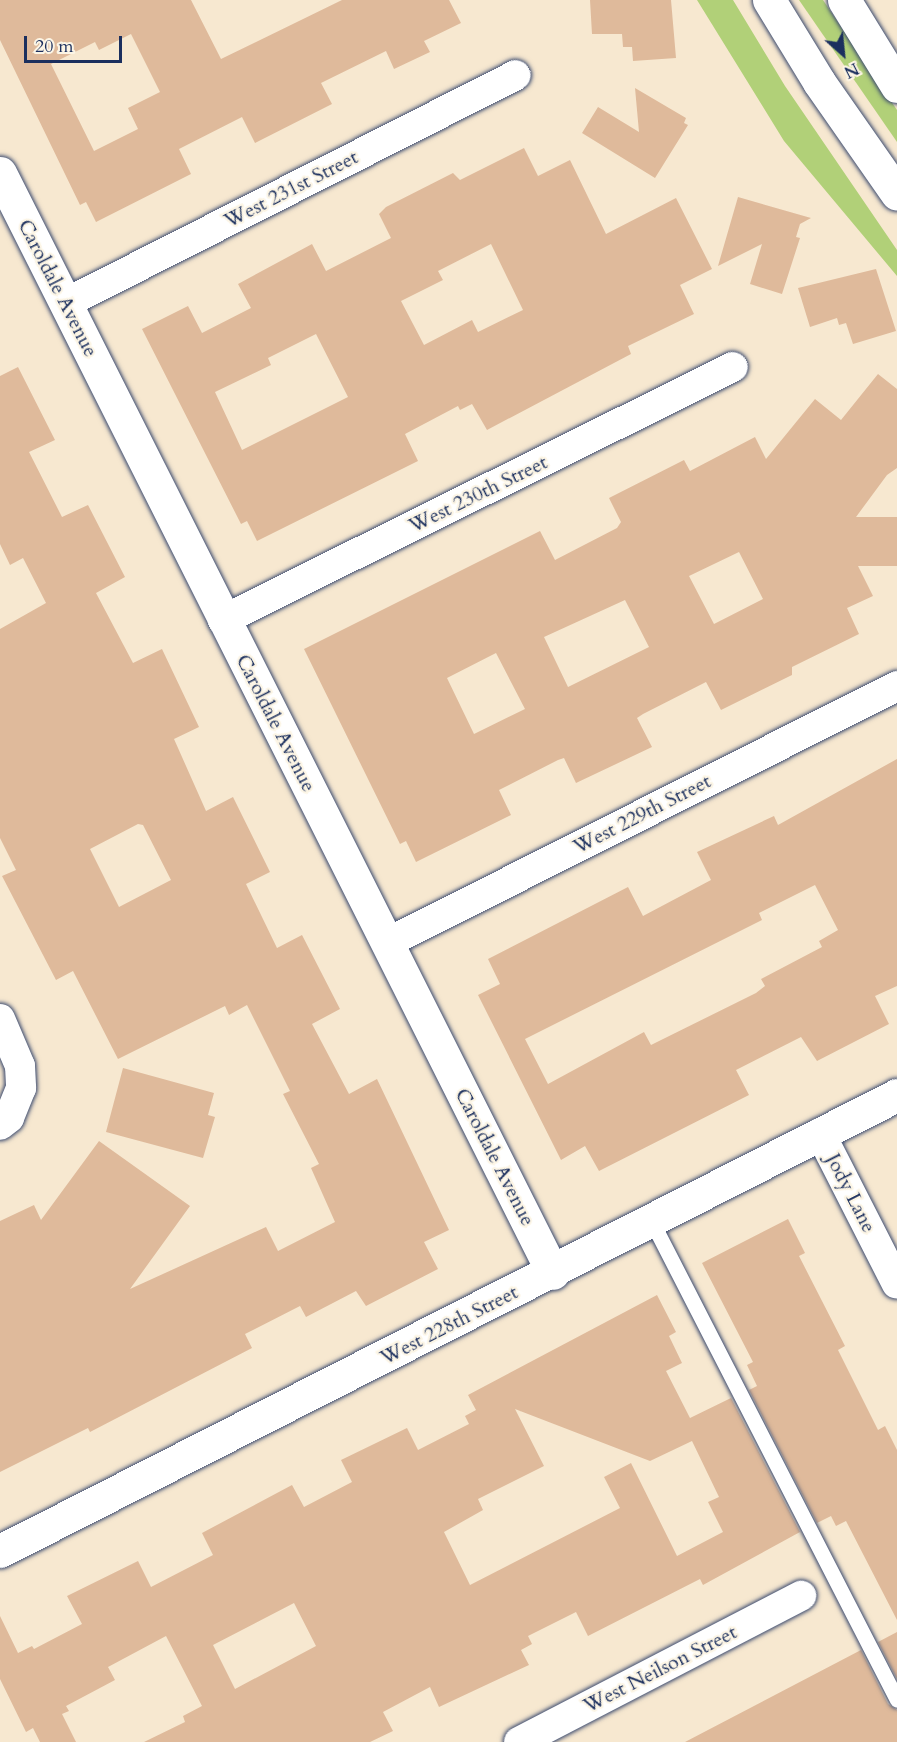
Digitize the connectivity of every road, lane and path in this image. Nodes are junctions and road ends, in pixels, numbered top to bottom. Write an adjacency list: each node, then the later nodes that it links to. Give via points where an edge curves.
1 (768, 0): 6 (street)
2 (844, 0): 4 (street)
3 (516, 75): 7 (street, West 231st Street)
4 (897, 86)
5 (0, 173): 7 (street, Caroldale Avenue)
6 (897, 194)
7 (66, 303): 9 (street, Caroldale Avenue)
8 (733, 367): 9 (street, West 230th Street)
9 (223, 620): 11 (street, Caroldale Avenue)
10 (897, 686): 11 (street, West 229th Street)
11 (387, 943): 17 (street, Caroldale Avenue)
12 (0, 1019): 14 (street, via 20,1066 21,1088 9,1118)
13 (897, 1095): 15 (street, West 228th Street)
14 (0, 1125)
15 (820, 1133): 16 (street, West 228th Street); 18 (street, Jody Lane)
16 (651, 1220): 17 (street, West 228th Street); 21 (lane)
17 (553, 1273): 19 (street, West 228th Street)
18 (897, 1284)
19 (0, 1551)
20 (801, 1596): 22 (street, West Neilson Street)
21 (897, 1700)
22 (519, 1742)

